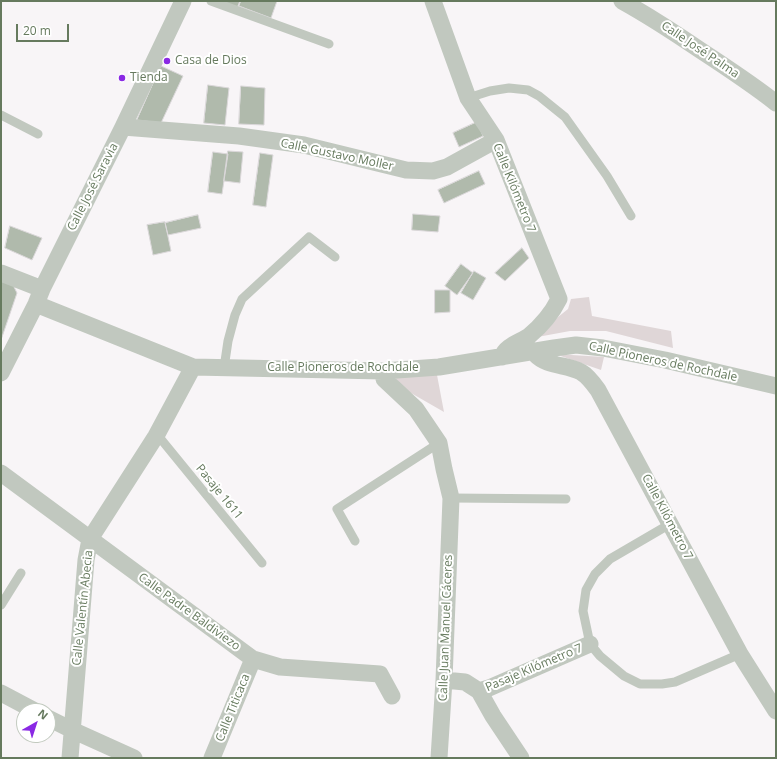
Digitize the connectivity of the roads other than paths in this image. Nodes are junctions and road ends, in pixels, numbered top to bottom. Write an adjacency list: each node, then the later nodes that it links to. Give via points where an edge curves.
1 (183, 1): 9 (street, Calle José Saravia)
2 (212, 1): 5 (lane)
3 (434, 1): 6 (street, Calle Kilómetro 7)
4 (622, 1): 7 (street, Calle José Palma, via 705,53)
5 (329, 44)
6 (468, 98): 11 (street, Calle Kilómetro 7); 12 (lane, via 509,88 528,90 539,96 565,117 607,176)
7 (776, 103)
8 (1, 115): 10 (lane)
9 (123, 127): 11 (street, Calle Gustavo Moller, via 239,136 304,145 406,170 432,171 447,167); 15 (street, Calle José Saravia)
10 (38, 134)
11 (496, 140): 17 (street, Calle Kilómetro 7, via 559,299 553,311 528,336 504,351)
12 (631, 216)
13 (335, 257): 19 (lane, via 309,237 242,299 228,341)
14 (1, 273): 15 (street, Calle Pioneros de Rochdale)
15 (39, 296): 18 (street, Calle Pioneros de Rochdale); 21 (street, Calle José Saravia)
16 (534, 352): 17 (street, Calle Pioneros de Rochdale); 22 (street, Calle Pioneros de Rochdale, via 576,345 603,348); 28 (street, Calle Kilómetro 7, via 542,360 572,368 590,379)
17 (502, 358): 20 (street, Calle Pioneros de Rochdale, via 439,367)
18 (193, 367): 19 (street, Calle Pioneros de Rochdale); 23 (street, Calle Valentín Abecia)
19 (224, 368): 20 (street, Calle Pioneros de Rochdale)
20 (383, 371): 24 (street, Calle Juan Manuel Cáceres, via 384,379 416,409)
21 (1, 373)
22 (776, 386)
23 (156, 436): 29 (street, Calle Valentín Abecia); 31 (lane, Pasaje 1611)
24 (439, 443): 26 (street, Calle Juan Manuel Cáceres); 30 (lane, via 337,509)
25 (1, 473): 29 (street, Calle Padre Baldiviezo)
26 (451, 498): 27 (lane); 37 (street, Calle Juan Manuel Cáceres)
27 (566, 499)
28 (670, 524): 34 (lane, Pasaje Kilómetro 7, via 610,559 595,574 586,590 583,611); 35 (street, Calle Kilómetro 7)
29 (90, 539): 36 (street, Calle Padre Baldiviezo); 44 (street, Calle Valentín Abecia, via 86,560)
30 (355, 541)
31 (262, 563)
32 (21, 572): 33 (lane)
33 (1, 605)
34 (590, 644): 35 (lane, Pasaje Kilómetro 7, via 624,676 640,684 675,682); 38 (street, Pasaje Kilómetro 7)
35 (740, 654): 42 (street, Calle Kilómetro 7)
36 (253, 659): 40 (street, Calle Padre Baldiviezo, via 280,667 380,674); 47 (street, Calle Titicaca)
37 (444, 680): 38 (street, via 465,682); 48 (street, Calle Juan Manuel Cáceres)
38 (479, 691): 49 (street)
39 (1, 693): 41 (street)
40 (392, 696)
41 (20, 703)
42 (776, 712)
43 (56, 722): 44 (street)
44 (72, 730): 45 (street, Calle Valentín Abecia); 46 (street)
45 (70, 758)
46 (134, 758)
47 (212, 758)
48 (439, 758)
49 (521, 758)

